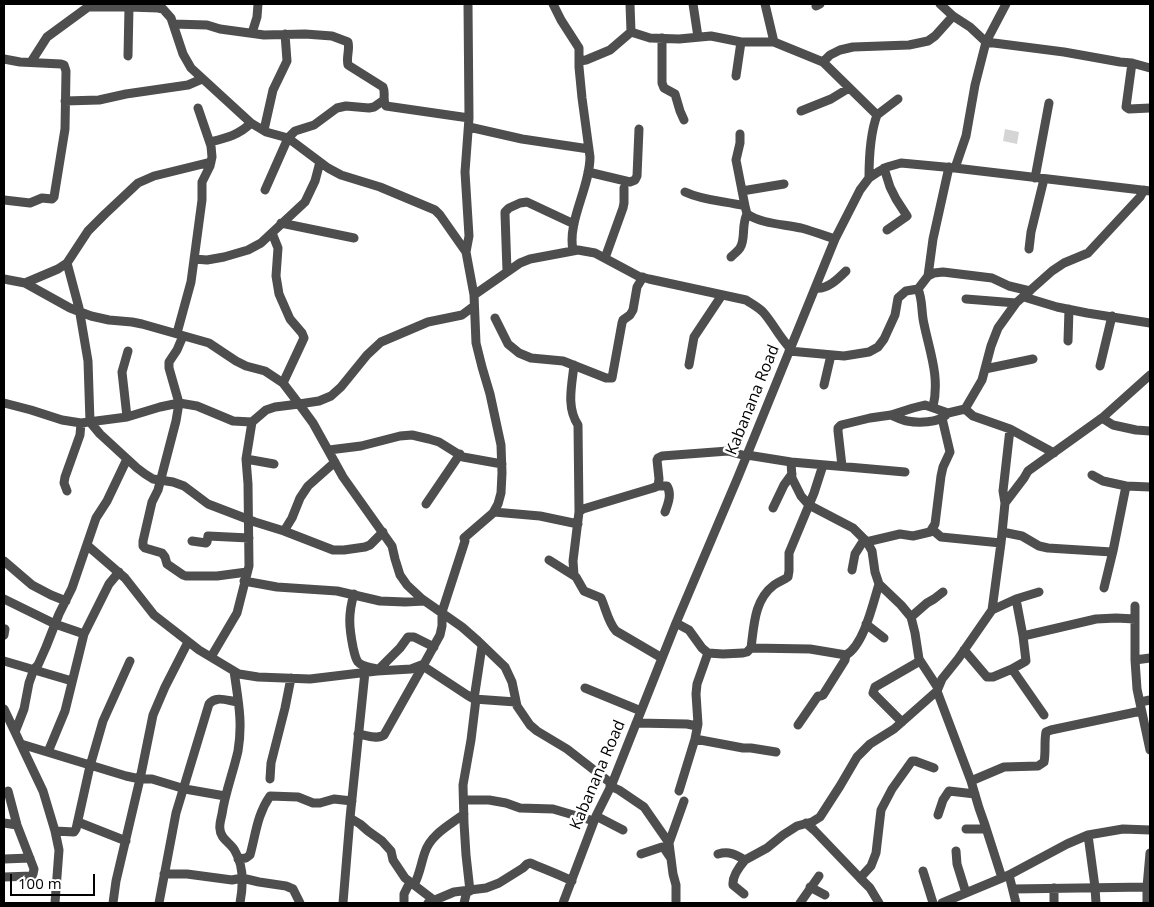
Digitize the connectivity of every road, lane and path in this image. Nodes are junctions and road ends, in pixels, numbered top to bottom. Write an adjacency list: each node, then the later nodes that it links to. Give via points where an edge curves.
1 (258, 4): 15 (street)
2 (468, 4): 42 (street)
3 (553, 4): 24 (street, via 580,48)
4 (630, 4): 14 (street)
5 (694, 4): 17 (street)
6 (765, 4): 20 (street)
7 (940, 4): 12 (street)
8 (1006, 4): 21 (street)
9 (87, 6): 11 (street); 25 (street, via 47,37)
10 (163, 6): 11 (street); 13 (street)
11 (129, 7): 22 (street)
12 (954, 16): 21 (street); 26 (street, via 928,41 853,47 830,55)
13 (173, 24): 15 (street, via 207,25); 30 (street, via 188,64)
14 (631, 32): 18 (street); 24 (street, via 610,50)
15 (252, 33): 16 (street)
16 (285, 34): 33 (street, via 332,36 348,42 348,64 383,87); 44 (street, via 287,60 272,94)
17 (698, 36): 18 (street); 19 (street, via 718,36)
18 (662, 38): 40 (street, via 662,86 675,94)
19 (741, 42): 20 (street); 29 (street)
20 (774, 42): 26 (street)
21 (986, 42): 27 (street); 52 (street, via 966,136)
22 (128, 56)
23 (4, 59): 25 (street)
24 (580, 61): 48 (street)
25 (31, 62): 34 (street, via 64,64)
26 (823, 62): 31 (street)
27 (1132, 63): 28 (street); 37 (street, via 1126,107)
28 (1150, 68)
29 (736, 76)
30 (202, 79): 34 (street, via 99,100); 41 (street)
31 (849, 88): 38 (street); 39 (street)
32 (898, 99): 39 (street)
33 (384, 100): 42 (street, via 386,106); 46 (street, via 369,108 337,108 314,125 294,131)
34 (65, 101): 62 (street, via 65,128 54,197 30,203)
35 (1049, 103): 55 (street)
36 (198, 108): 47 (street)
37 (1150, 108)
38 (801, 111)
39 (877, 115): 54 (street, via 869,158)
40 (684, 120)
41 (251, 123): 44 (street); 47 (street, via 232,136)
42 (469, 123): 48 (street, via 522,139); 72 (street, via 466,172 469,236)
43 (639, 129): 53 (street, via 635,180 630,182)
44 (264, 130): 46 (street)
45 (740, 134): 60 (street, via 736,160)
46 (288, 138): 50 (street); 58 (street)
47 (210, 142): 49 (street)
48 (589, 149): 53 (street)
49 (211, 162): 75 (street, via 202,182); 76 (street, via 138,183 88,230)
50 (320, 162): 64 (street, via 305,202); 72 (street, via 341,175 435,210)
51 (884, 168): 52 (street, Kabanana Road, via 901,163); 54 (street, Kabanana Road); 66 (street, via 896,199 907,216)
52 (952, 168): 55 (street, Kabanana Road); 79 (street)
53 (588, 172): 65 (street)
54 (869, 178): 69 (street, Kabanana Road)
55 (1040, 178): 59 (street, Kabanana Road); 70 (street)
56 (784, 184): 60 (street)
57 (624, 188): 74 (street, via 623,208)
58 (265, 190)
59 (1147, 190): 85 (street, via 1088,253 1052,271)
60 (742, 191): 63 (street)
61 (685, 192): 63 (street, via 695,197 732,203)
62 (4, 200)
63 (746, 210): 69 (street, via 759,221 800,228); 73 (street, via 742,245)
64 (282, 223): 67 (street); 68 (street)
65 (574, 224): 71 (street); 77 (street, via 530,203 520,203 507,209)
66 (887, 230)
67 (272, 233): 75 (street, via 262,243 236,254 207,260); 107 (street, via 278,248 276,276 279,294 290,319 304,338)
68 (354, 238)
69 (834, 239): 83 (street, Kabanana Road)
70 (1029, 249)
71 (573, 250): 74 (street, via 595,253); 77 (street, via 530,259)
72 (466, 252): 86 (street)
73 (731, 257)
74 (604, 258): 80 (street)
75 (194, 259): 96 (street)
76 (67, 263): 82 (street); 92 (street)
77 (507, 271): 86 (street)
78 (846, 271): 83 (street, via 836,281 820,289)
79 (928, 276): 84 (street); 85 (street, via 943,272 992,278)
80 (643, 277): 87 (street); 103 (street, via 637,287 633,310 622,323 612,378)
81 (4, 279): 82 (street)
82 (25, 283): 92 (street)
83 (815, 288): 98 (street, Kabanana Road)
84 (918, 289): 100 (street, via 898,298 895,315 878,347 869,352); 112 (street, via 936,380)
85 (1027, 294): 89 (street); 91 (street)
86 (474, 295): 90 (street)
87 (722, 295): 98 (street, via 755,305); 102 (street, via 694,337)
88 (966, 299): 89 (street)
89 (1016, 303): 105 (street, via 998,328)
90 (474, 306): 111 (street, via 462,314 428,322 381,342 332,396); 131 (street, via 476,343 498,430)
91 (1069, 309): 93 (street); 97 (street)
92 (80, 312): 96 (street); 118 (street, via 88,366)
93 (1112, 316): 95 (street); 104 (street)
94 (495, 318): 103 (street, via 508,344 519,353)
95 (1150, 323)
96 (180, 334): 107 (street, via 209,343 236,361 265,371); 110 (street, via 177,350 168,365)
97 (1068, 341)
98 (790, 349): 100 (street); 125 (street, Kabanana Road)
99 (128, 351): 116 (street, via 122,372)
100 (831, 355): 108 (street)
101 (1033, 359): 105 (street)
102 (689, 365)
103 (574, 366): 147 (street, via 570,400 572,414 578,424)
104 (1100, 366)
105 (985, 369): 113 (street)
106 (1150, 375): 117 (street)
107 (283, 383): 111 (street)
108 (824, 385)
109 (4, 403): 118 (street, via 62,420)
110 (179, 403): 116 (street); 119 (street, via 197,406 234,421); 137 (street)
111 (299, 404): 119 (street, via 266,410); 122 (street)
112 (933, 407): 114 (street, via 925,405); 115 (street)
113 (965, 409): 115 (street); 120 (street, via 973,416)
114 (891, 415): 115 (street, via 919,422); 133 (street, via 838,428)
115 (945, 416): 151 (street, via 950,452 943,468)
116 (127, 418): 118 (street)
117 (1102, 418): 121 (street, via 1113,426); 123 (street)
118 (85, 422): 126 (street); 141 (street, via 65,477)
119 (252, 422): 127 (street)
120 (1010, 430): 123 (street); 142 (street, via 1003,491)
121 (1150, 431)
122 (329, 450): 124 (street, via 412,435 439,442); 128 (street)
123 (1054, 453): 142 (street, via 1028,471)
124 (460, 454): 131 (street); 143 (street)
125 (747, 455): 129 (street); 138 (street, via 728,451 662,456 657,460); 181 (street, Kabanana Road)
126 (128, 459): 137 (street, via 145,474); 159 (street, via 96,518)
127 (246, 459): 130 (street); 149 (street)
128 (335, 462): 152 (street, via 308,486); 153 (street)
129 (791, 462): 132 (street); 135 (street)
130 (274, 464)
131 (502, 464): 146 (street, via 501,493)
132 (823, 465): 133 (street); 144 (street)
133 (842, 466): 134 (street)
134 (905, 472)
135 (792, 474): 144 (street, via 796,489); 145 (street)
136 (1092, 475): 139 (street)
137 (160, 480): 149 (street, via 184,486 208,504); 166 (street, via 143,546 162,553 167,564 186,576)
138 (658, 486): 147 (street); 148 (street, via 669,489)
139 (1126, 486): 140 (street); 160 (street)
140 (1150, 487)
141 (67, 491)
142 (1005, 503): 154 (street)
143 (426, 504)
144 (809, 505): 157 (street, via 853,528); 190 (street, via 790,553 788,577 767,591 755,614)
145 (773, 508)
146 (494, 512): 150 (street, via 540,516); 178 (street, via 464,538)
147 (579, 512): 150 (street)
148 (665, 512)
149 (248, 519): 152 (street); 155 (street)
150 (578, 524): 165 (street, via 572,561)
151 (933, 527): 157 (street, via 930,532 918,535 900,534); 158 (street, via 941,537)
152 (284, 531): 153 (street, via 333,550 370,545)
153 (383, 532): 175 (street, via 392,546 402,578)
154 (1002, 532): 158 (street); 160 (street, via 1022,536 1048,548)
155 (249, 538): 156 (street, via 208,536 206,543); 166 (street, via 249,566)
156 (192, 541)
157 (867, 542): 163 (street, via 859,546); 167 (street)
158 (1001, 543): 177 (street)
159 (88, 546): 164 (street); 174 (street)
160 (1112, 552): 168 (street)
161 (549, 560): 165 (street)
162 (4, 561): 174 (street, via 32,585)
163 (852, 570)
164 (119, 572): 184 (street, via 109,584); 187 (street, via 151,612)
165 (574, 575): 195 (street, via 584,591 601,598 616,631)
166 (245, 576): 171 (street, via 277,587); 194 (street, via 237,613)
167 (879, 584): 179 (street); 183 (street)
168 (1104, 588)
169 (943, 592): 179 (street)
170 (1039, 592): 173 (street)
171 (354, 594): 175 (street, via 393,602); 204 (street, via 349,620 357,659 361,664)
172 (4, 599): 182 (street)
173 (1016, 600): 177 (street); 185 (street)
174 (66, 601): 182 (street)
175 (425, 601): 178 (street)
176 (1135, 606): 180 (street)
177 (992, 610): 191 (street)
178 (442, 612): 188 (street); 189 (street, via 441,631)
179 (911, 617): 199 (street)
180 (1135, 619): 185 (street, via 1096,619); 197 (street)
181 (676, 623): 192 (street, via 689,630); 195 (street, Kabanana Road)
182 (55, 624): 184 (street); 203 (street)
183 (866, 624): 186 (street); 193 (street, via 860,638)
184 (84, 634): 208 (street)
185 (1023, 636): 202 (street, via 1026,661)
186 (884, 638)
187 (188, 642): 194 (street); 233 (street, via 154,710)
188 (482, 646): 211 (street); 214 (street, via 507,671)
189 (434, 647): 201 (street); 204 (street, via 408,637)
190 (751, 648): 192 (street, via 743,653); 193 (street, via 810,649)
191 (964, 650): 202 (street, via 987,678); 210 (street)
192 (708, 653): 222 (street, via 697,684)
193 (846, 655): 221 (street, via 823,695 818,696)
194 (211, 657): 205 (street)
195 (662, 658): 217 (street, Kabanana Road)
196 (1150, 658): 197 (street)
197 (1135, 660): 215 (street)
198 (4, 661): 203 (street)
199 (920, 661): 210 (street); 219 (street, via 873,691)
200 (130, 662): 231 (street, via 103,721)
201 (424, 665): 204 (street); 211 (street); 225 (street, via 384,735 376,738)
202 (1012, 668): 218 (street)
203 (34, 670): 208 (street); 224 (street)
204 (378, 670): 206 (street)
205 (234, 671): 207 (street, via 251,677); 213 (street)
206 (365, 672): 207 (street); 225 (street)
207 (291, 678): 234 (street, via 270,766)
208 (72, 681): 229 (street, via 65,711)
209 (585, 688): 217 (street)
210 (937, 690): 219 (street); 235 (street)
211 (475, 699): 214 (street); 242 (street, via 463,785)
212 (1150, 700): 215 (street)
213 (238, 702): 237 (street, via 216,699 209,704); 241 (street, via 239,744)
214 (516, 702): 236 (street, via 534,729 567,749)
215 (1141, 706): 223 (street); 235 (street, via 1046,732 1044,762 1038,766 1004,767)
216 (4, 709): 224 (street)
217 (641, 711): 220 (street, Kabanana Road)
218 (1044, 715)
219 (902, 722): 251 (street, via 857,757 820,817)
220 (636, 723): 222 (street); 236 (street, Kabanana Road)
221 (798, 725)
222 (697, 726): 226 (street)
223 (1148, 727): 228 (street)
224 (15, 732): 227 (street)
225 (358, 734): 243 (street)
226 (695, 739): 230 (street); 239 (street)
227 (21, 744): 229 (street); 257 (street, via 43,791)
228 (1150, 750)
229 (48, 752): 231 (street)
230 (776, 752)
231 (90, 766): 233 (street); 249 (street)
232 (934, 768): 276 (street, via 912,761 898,780 882,810 871,866)
233 (140, 779): 237 (street); 259 (street)
234 (270, 779)
235 (971, 780): 240 (street)
236 (611, 785): 248 (street, Kabanana Road); 260 (street, via 644,807)
237 (184, 788): 241 (street); 271 (street)
238 (8, 792): 252 (street)
239 (679, 792)
240 (975, 794): 246 (street, via 949,791); 253 (street)
241 (225, 796): 268 (street, via 220,832 236,851)
242 (464, 800): 245 (street); 248 (street, via 489,800)
243 (352, 801): 247 (street); 268 (street, via 334,798 313,803 298,797 270,796 256,826 250,854)
244 (684, 802): 260 (street)
245 (464, 814): 278 (street, via 430,841 420,873); 284 (street)
246 (938, 815)
247 (350, 818): 278 (street, via 388,847 398,869); 295 (street)
248 (595, 819): 255 (street); 277 (street, Kabanana Road)
249 (78, 822): 257 (street, via 74,832); 259 (street)
250 (4, 823): 252 (street)
251 (806, 823): 269 (street, via 789,830); 276 (street)
252 (18, 825): 266 (street)
253 (986, 828): 254 (street); 274 (street)
254 (966, 829)
255 (623, 830)
256 (1150, 830): 258 (street, via 1123,829)
257 (55, 831): 290 (street, via 59,850)
258 (1088, 835): 274 (street); 280 (street)
259 (126, 841): 291 (street)
260 (669, 843): 265 (street)
261 (956, 851): 285 (street)
262 (1150, 853): 281 (street)
263 (641, 854): 265 (street, via 662,847)
264 (718, 854): 269 (street, via 726,852)
265 (670, 857): 299 (street)
266 (30, 858): 267 (street); 273 (street, via 34,869 32,876)
267 (4, 859)
268 (238, 859): 275 (street)
269 (745, 860): 286 (street, via 732,881)
270 (923, 870): 302 (street)
271 (164, 874): 275 (street, via 232,880); 292 (street)
272 (819, 876): 279 (street)
273 (4, 877)
274 (1006, 877): 283 (street); 285 (street)
275 (242, 878): 293 (street); 294 (street, via 293,888)
276 (860, 878): 301 (street)
277 (572, 881): 284 (street, via 530,863 499,883); 298 (street, Kabanana Road)
278 (412, 884): 289 (street); 296 (street, via 404,894)
279 (810, 887): 287 (street); 300 (street)
280 (1095, 887): 281 (street); 282 (street); 306 (street)
281 (1146, 887): 288 (street)
282 (1054, 888): 283 (street); 305 (street)
283 (1014, 889): 304 (street)
284 (469, 891): 289 (street, via 454,892); 297 (street)
285 (966, 893): 303 (street)
286 (744, 894)
287 (825, 895)
288 (1148, 900)
289 (431, 902)
290 (55, 903)
291 (113, 903)
292 (159, 903)
293 (240, 903)
294 (300, 903)
295 (343, 903)
296 (404, 903)
297 (464, 903)
298 (564, 903)
299 (676, 903)
300 (800, 903)
301 (880, 903)
302 (933, 903)
303 (942, 903)
304 (1016, 903)
305 (1054, 903)
306 (1096, 903)

